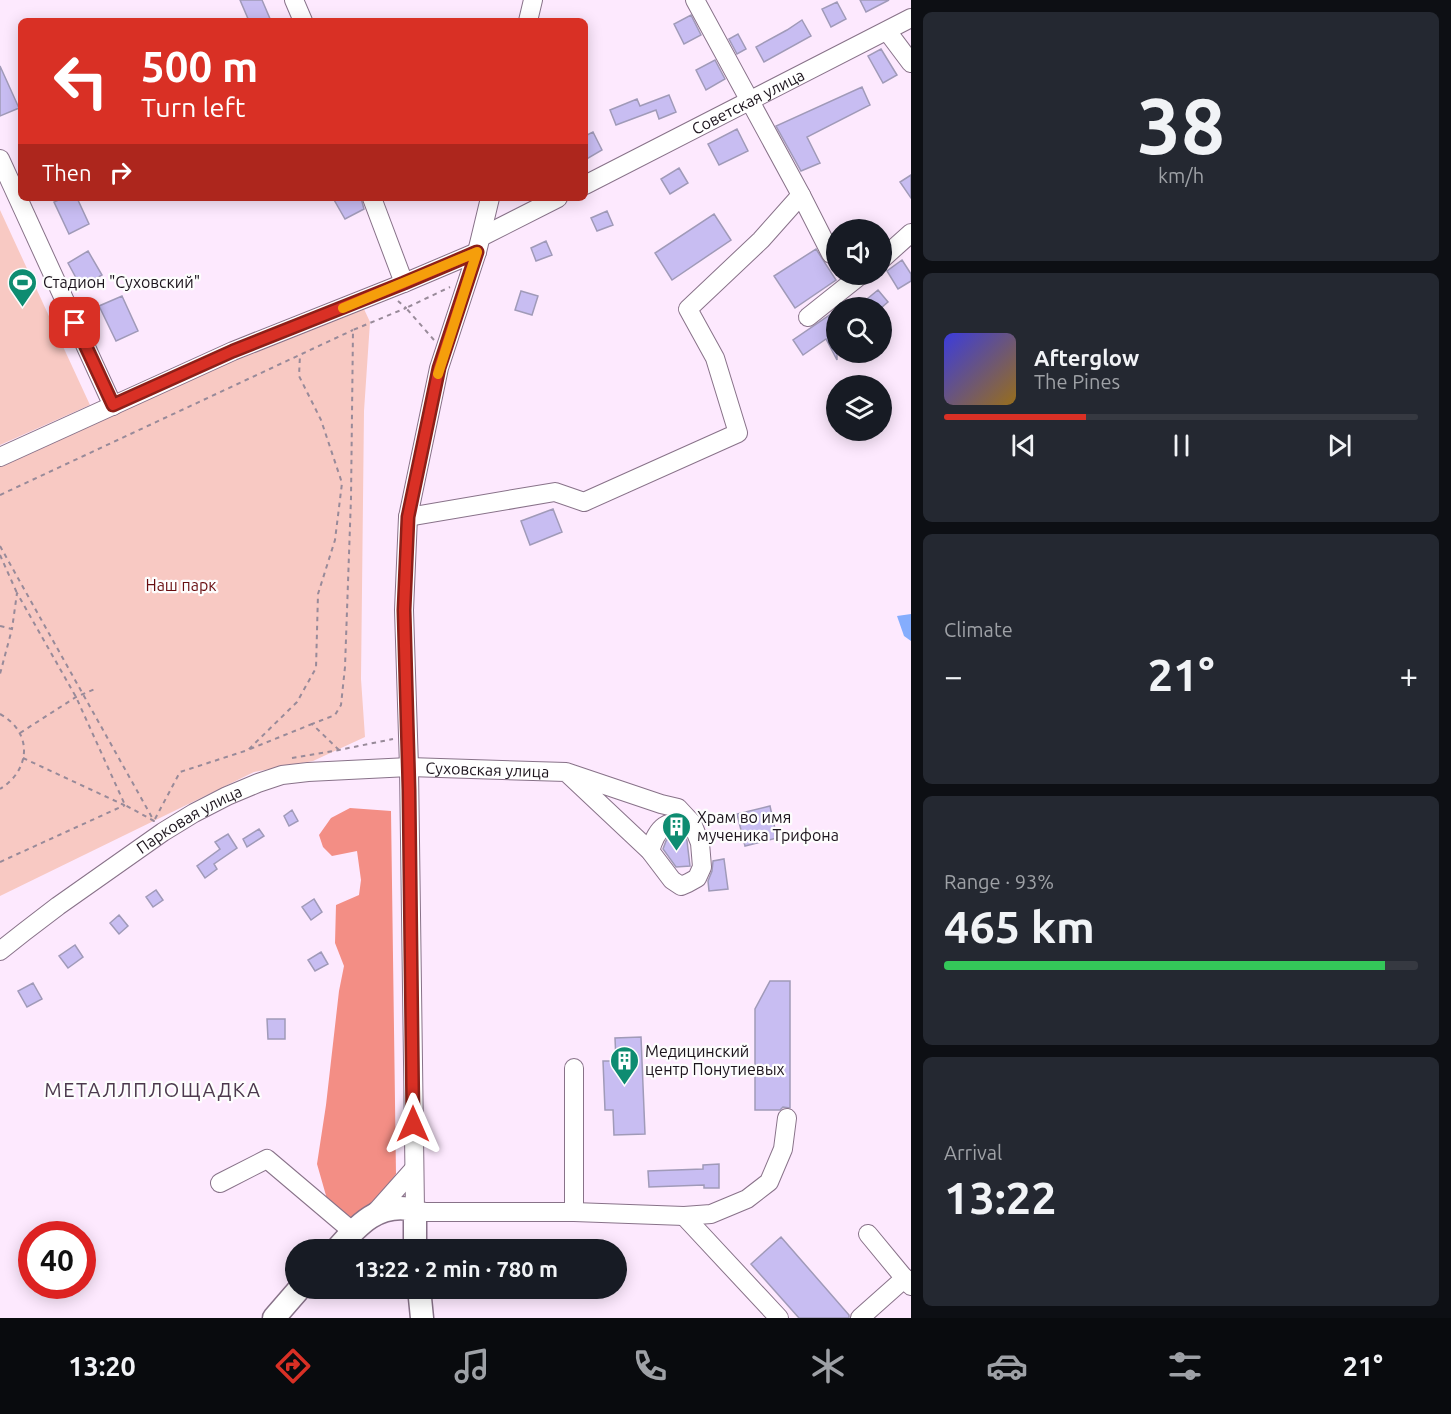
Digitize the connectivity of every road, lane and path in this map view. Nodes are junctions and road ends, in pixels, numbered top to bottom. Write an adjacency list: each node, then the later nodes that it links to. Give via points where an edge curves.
1 (294, 0): 4 (street)
2 (533, 0): 5 (street)
3 (697, 1): 9 (street)
4 (302, 18)
5 (529, 18)
6 (911, 18): 7 (street, Советская улица)
7 (887, 31): 8 (street); 9 (street, Советская улица)
8 (911, 63)
9 (750, 101): 11 (street, Советская улица); 12 (street)
10 (0, 159): 13 (street)
11 (588, 182)
12 (801, 195): 19 (street); 34 (street, via 761,240 688,309 715,358 738,434 584,502 555,492)
13 (18, 198)
14 (19, 201): 31 (street)
15 (373, 201): 22 (street)
16 (489, 201): 20 (street)
17 (553, 201): 20 (street)
18 (911, 233): 21 (street)
19 (826, 244)
20 (479, 245): 22 (street); 25 (street)
21 (892, 250)
22 (404, 283): 24 (street)
23 (848, 285): 27 (street)
24 (386, 290): 26 (path); 31 (street, via 233,351)
25 (464, 291): 26 (path, via 451,287); 34 (street, via 439,368)
26 (406, 308): 28 (path); 29 (path)
27 (808, 317)
28 (353, 330): 30 (path); 45 (path, via 345,667 341,705 335,715)
29 (435, 340)
30 (300, 355): 33 (path); 47 (path, via 299,376 321,420 342,483 335,540 318,594 316,668 297,702)
31 (113, 405): 32 (street)
32 (0, 457)
33 (0, 495)
34 (408, 517): 50 (street, via 404,610)
35 (0, 546): 42 (path)
36 (0, 555): 37 (path)
37 (17, 593): 39 (path); 43 (path)
38 (0, 626): 39 (path)
39 (12, 629): 40 (path)
40 (0, 674)
41 (95, 689): 42 (path)
42 (83, 694): 43 (path); 54 (path)
43 (76, 697): 46 (path); 53 (path)
44 (0, 714): 46 (path)
45 (312, 724): 47 (path); 48 (path)
46 (20, 733): 49 (path)
47 (248, 750): 54 (path, via 180,772)
48 (339, 750)
49 (23, 758): 52 (path, via 19,771); 53 (path)
50 (409, 767): 51 (street, Суховская улица); 58 (street, Парковая улица, via 282,775 227,796 163,832); 61 (street)
51 (566, 771): 55 (street, Суховская улица, via 678,808); 56 (street)
52 (0, 789)
53 (125, 805): 54 (path); 57 (path)
54 (154, 822)
55 (692, 823): 56 (street, via 679,821 657,831); 56 (street, via 700,843 702,867 697,878 681,886)
56 (650, 850)
57 (0, 862)
58 (0, 951)
59 (574, 1068): 64 (street)
60 (787, 1118): 66 (street, via 783,1149 769,1182 747,1199 711,1214)
61 (414, 1169): 63 (street); 65 (street)
62 (220, 1183): 67 (street, via 267,1159)
63 (414, 1210): 64 (street); 65 (main road, via 391,1208); 71 (main road)
64 (574, 1212): 66 (street)
65 (374, 1214): 67 (main road); 70 (main road, via 401,1219)
66 (684, 1216): 77 (street)
67 (352, 1231): 69 (main road)
68 (867, 1234): 72 (street)
69 (345, 1239)
70 (411, 1239)
71 (415, 1239)
72 (908, 1282): 78 (street)
73 (290, 1299): 75 (main road)
74 (419, 1299): 76 (main road)
75 (274, 1318)
76 (422, 1318)
77 (778, 1318)
78 (860, 1318)

